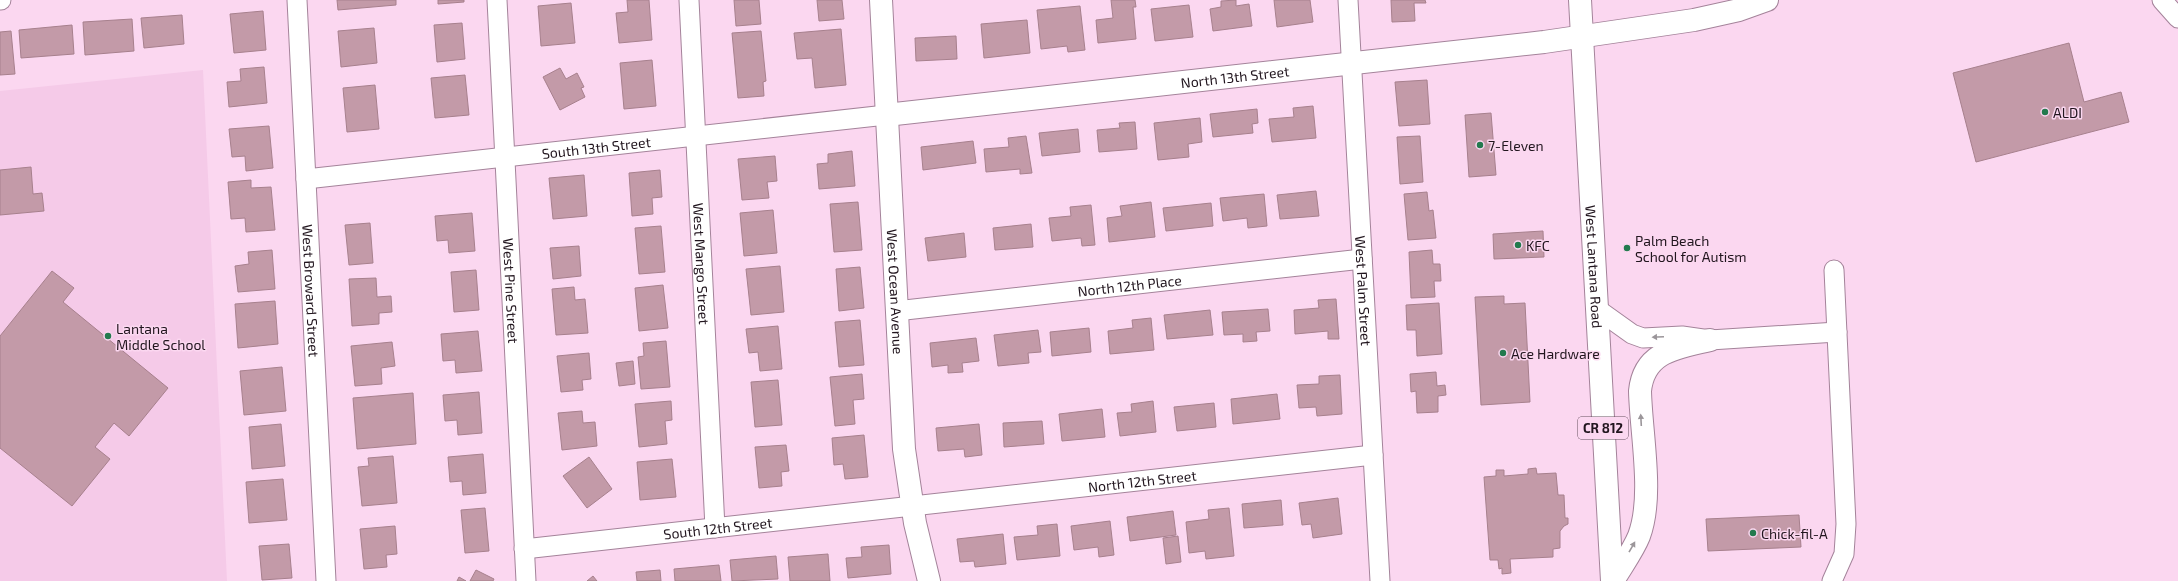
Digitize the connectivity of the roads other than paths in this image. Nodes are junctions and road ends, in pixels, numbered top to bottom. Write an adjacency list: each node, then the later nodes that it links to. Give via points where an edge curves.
1 (297, 0): 15 (street, West Broward Street)
2 (497, 0): 14 (street, West Pine Street)
3 (689, 0): 13 (street, West Mango Street)
4 (881, 0): 12 (street, West Ocean Avenue)
5 (1348, 0): 11 (street, West Palm Street)
6 (1580, 0): 10 (street, West Lantana Road / CR 812)
7 (1767, 0): 10 (street, North 13th Street, via 1739,10 1694,20)
8 (2162, 0): 9 (street)
9 (2178, 18)
10 (1582, 36): 11 (street, North 13th Street); 18 (street, West Lantana Road / CR 812)
11 (1351, 63): 12 (street, North 13th Street); 16 (street, West Palm Street)
12 (886, 115): 13 (street, South 13th Street); 19 (street, West Ocean Avenue)
13 (695, 136): 14 (street, South 13th Street); 24 (street, West Mango Street)
14 (505, 157): 15 (street, South 13th Street); 25 (street, West Pine Street)
15 (306, 179): 26 (street, West Broward Street)
16 (1362, 259): 19 (street, North 12th Place); 22 (street, West Palm Street)
17 (1834, 270): 20 (street)
18 (1597, 309): 21 (street, one-way to 18, via 1682,336 1637,336); 30 (street, West Lantana Road / CR 812)
19 (896, 311): 23 (street, West Ocean Avenue, via 904,449)
20 (1837, 332): 21 (street); 31 (street, via 1846,524 1844,554)
21 (1710, 340): 30 (street, one-way to 21, via 1639,537 1644,513 1646,492 1640,391 1643,376 1648,365 1665,352)
22 (1373, 455): 23 (street, North 12th Street); 29 (street, West Palm Street)
23 (912, 506): 24 (street, South 12th Street); 28 (street, West Ocean Avenue)
24 (715, 528): 25 (street, South 12th Street)
25 (524, 549): 27 (street, West Pine Street)
26 (326, 581)
27 (526, 581)
28 (929, 581)
29 (1380, 581)
30 (1612, 581)
31 (1832, 581)

